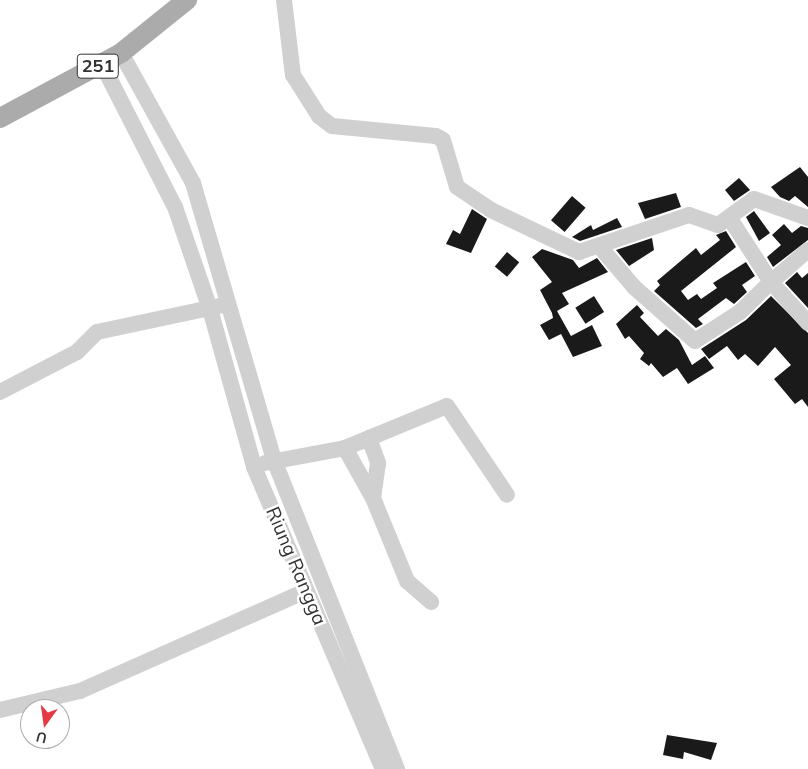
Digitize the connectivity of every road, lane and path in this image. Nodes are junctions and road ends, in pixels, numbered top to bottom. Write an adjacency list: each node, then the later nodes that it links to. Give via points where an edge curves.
1 (187, 0): 3 (main road, 251)
2 (284, 0): 8 (street, via 292,75 318,116 332,126 436,136 443,140 457,187 473,199 579,252)
3 (121, 53): 4 (main road, 251); 11 (street, via 193,184)
4 (102, 64): 5 (main road, 251); 12 (street, Riung Rangga, via 175,207)
5 (0, 118)
6 (729, 217): 7 (street, via 758,199); 8 (street, via 715,226 690,215); 10 (street)
7 (808, 218)
8 (600, 247): 10 (street, via 692,342 740,312)
9 (808, 250): 10 (street)
10 (771, 282): 13 (street)
11 (229, 303): 12 (street); 17 (street)
12 (210, 309): 14 (street, via 97,332 77,352); 18 (street, Riung Rangga)
13 (808, 323)
14 (0, 392)
15 (369, 438): 16 (street); 19 (street, via 447,406); 20 (street, via 378,463)
16 (345, 448): 17 (street); 20 (street)
17 (274, 460): 18 (street); 25 (street)
18 (254, 467): 21 (street, Riung Rangga)
19 (508, 495)
20 (373, 498): 22 (street, via 407,581)
21 (306, 591): 23 (street, via 80,691); 24 (street, Riung Rangga)
22 (432, 602)
23 (0, 710)
24 (383, 769)
25 (397, 769)

